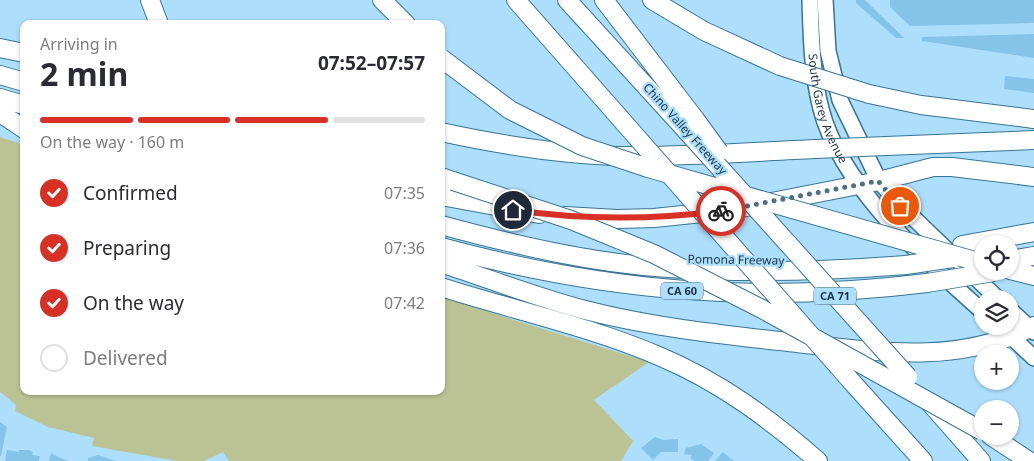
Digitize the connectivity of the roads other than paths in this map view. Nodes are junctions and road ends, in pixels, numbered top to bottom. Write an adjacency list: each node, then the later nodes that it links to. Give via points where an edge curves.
1 (150, 0): 10 (highway)
2 (382, 0): 11 (highway)
3 (508, 0): 13 (highway)
4 (516, 0): 13 (highway)
5 (567, 0): 25 (highway, Chino Valley Freeway)
6 (652, 0): 24 (highway, bridge, via 704,31 780,66 870,94 922,105)
7 (810, 0): 32 (main road, South Garey Avenue, via 813,67 821,111 842,159)
8 (825, 0): 31 (main road, South Garey Avenue, via 828,51 840,100)
9 (608, 5): 25 (highway)
10 (158, 20)
11 (402, 20)
12 (0, 48): 14 (highway)
13 (561, 51): 62 (highway, bridge)
14 (20, 52)
15 (445, 61): 44 (highway, bridge, via 510,110 582,146 648,168)
16 (0, 75): 17 (highway)
17 (20, 81)
18 (0, 86): 19 (highway)
19 (20, 93)
20 (0, 98): 21 (highway)
21 (20, 104)
22 (0, 112): 23 (highway); 26 (highway)
23 (20, 118)
24 (1034, 119)
25 (689, 123): 68 (highway, CA 71, bridge, via 762,214)
26 (20, 126)
27 (445, 133): 28 (highway, bridge, via 525,148 603,155 676,156)
28 (1034, 140)
29 (1034, 177): 31 (highway, via 942,167 916,170)
30 (447, 179): 63 (highway, bridge, via 572,220 654,254 778,318)
31 (878, 181): 32 (highway); 54 (main road, South Garey Avenue)
32 (859, 185): 33 (highway, via 732,210 617,219 536,214); 55 (main road, South Garey Avenue, via 934,267)
33 (445, 197)
34 (445, 214): 50 (highway, Pomona Freeway / CA 60, via 552,241 684,259 815,261)
35 (445, 226): 50 (highway, via 548,251 666,268 742,272)
36 (1034, 232): 38 (highway, Pomona Freeway / CA 60)
37 (445, 237): 50 (highway, via 570,267 692,283 841,282)
38 (1019, 242)
39 (1034, 245): 41 (highway)
40 (445, 248): 50 (highway, Pomona Freeway / CA 60, via 568,277 668,290 805,294 881,289)
41 (1019, 248)
42 (1034, 256): 43 (highway)
43 (1019, 258)
44 (974, 259)
45 (445, 264): 59 (highway, via 585,310 719,336 920,354 972,349)
46 (974, 264): 50 (highway, Pomona Freeway / CA 60, bridge)
47 (974, 264): 50 (highway, Pomona Freeway / CA 60, bridge)
48 (1019, 264): 49 (highway, Pomona Freeway / CA 60)
49 (1034, 265)
50 (912, 269)
51 (1019, 272): 52 (highway)
52 (1034, 276)
53 (445, 287): 65 (highway, via 662,357 741,400 782,429)
54 (989, 290)
55 (974, 303)
56 (1019, 317): 57 (main road)
57 (1033, 329): 58 (highway)
58 (1019, 330)
59 (998, 335)
60 (1010, 335): 61 (main road)
61 (1034, 358)
62 (872, 405): 66 (highway); 67 (highway)
63 (974, 427)
64 (1005, 445): 69 (highway)
65 (818, 461)
66 (908, 461)
67 (923, 461)
68 (981, 461)
69 (1029, 461)

